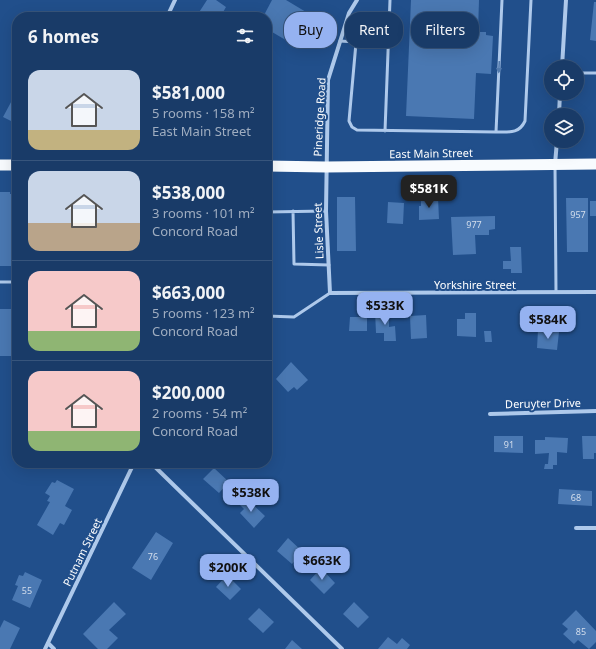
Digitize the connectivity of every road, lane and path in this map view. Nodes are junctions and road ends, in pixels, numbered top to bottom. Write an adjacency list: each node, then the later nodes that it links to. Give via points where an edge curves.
1 (175, 0): 7 (street)
2 (357, 0): 9 (street, Pineridge Road, via 349,13)
3 (390, 0): 8 (lane)
4 (502, 0): 17 (lane, one-way to 17)
5 (530, 0): 17 (lane, via 525,121 522,128 514,132)
6 (566, 0): 13 (street)
7 (169, 12)
8 (389, 12)
9 (340, 42): 10 (lane); 24 (street, Pineridge Road, via 328,80)
10 (345, 42)
11 (356, 48): 16 (lane, via 349,121 357,130)
12 (388, 48): 16 (lane)
13 (562, 60)
14 (584, 73): 15 (lane)
15 (596, 73)
16 (384, 130): 17 (lane)
17 (496, 132)
18 (557, 148): 19 (street)
19 (555, 164): 20 (highway, East Main Street); 24 (highway, East Main Street); 31 (lane)
20 (596, 164)
21 (0, 165): 22 (highway)
22 (12, 165)
23 (272, 166): 24 (highway, East Main Street)
24 (326, 167): 26 (street, Lisle Street)
25 (293, 211): 26 (lane); 27 (lane); 28 (lane, via 294,264)
26 (326, 211): 28 (street, Lisle Street)
27 (272, 212)
28 (329, 265): 33 (street, Lisle Street)
29 (0, 282): 30 (lane)
30 (12, 282)
31 (556, 292): 32 (street, Yorkshire Street); 33 (street, Yorkshire Street)
32 (596, 292)
33 (330, 293): 34 (lane, via 294,317)
34 (272, 316)
35 (596, 411): 36 (street, Deruyter Drive)
36 (490, 414)
37 (132, 468): 41 (street, Putnam Street)
38 (155, 468): 44 (street)
39 (576, 528): 40 (street)
40 (596, 528)
41 (48, 643): 42 (street, Putnam Street); 43 (street)
42 (45, 649)
43 (54, 649)
44 (342, 649)

